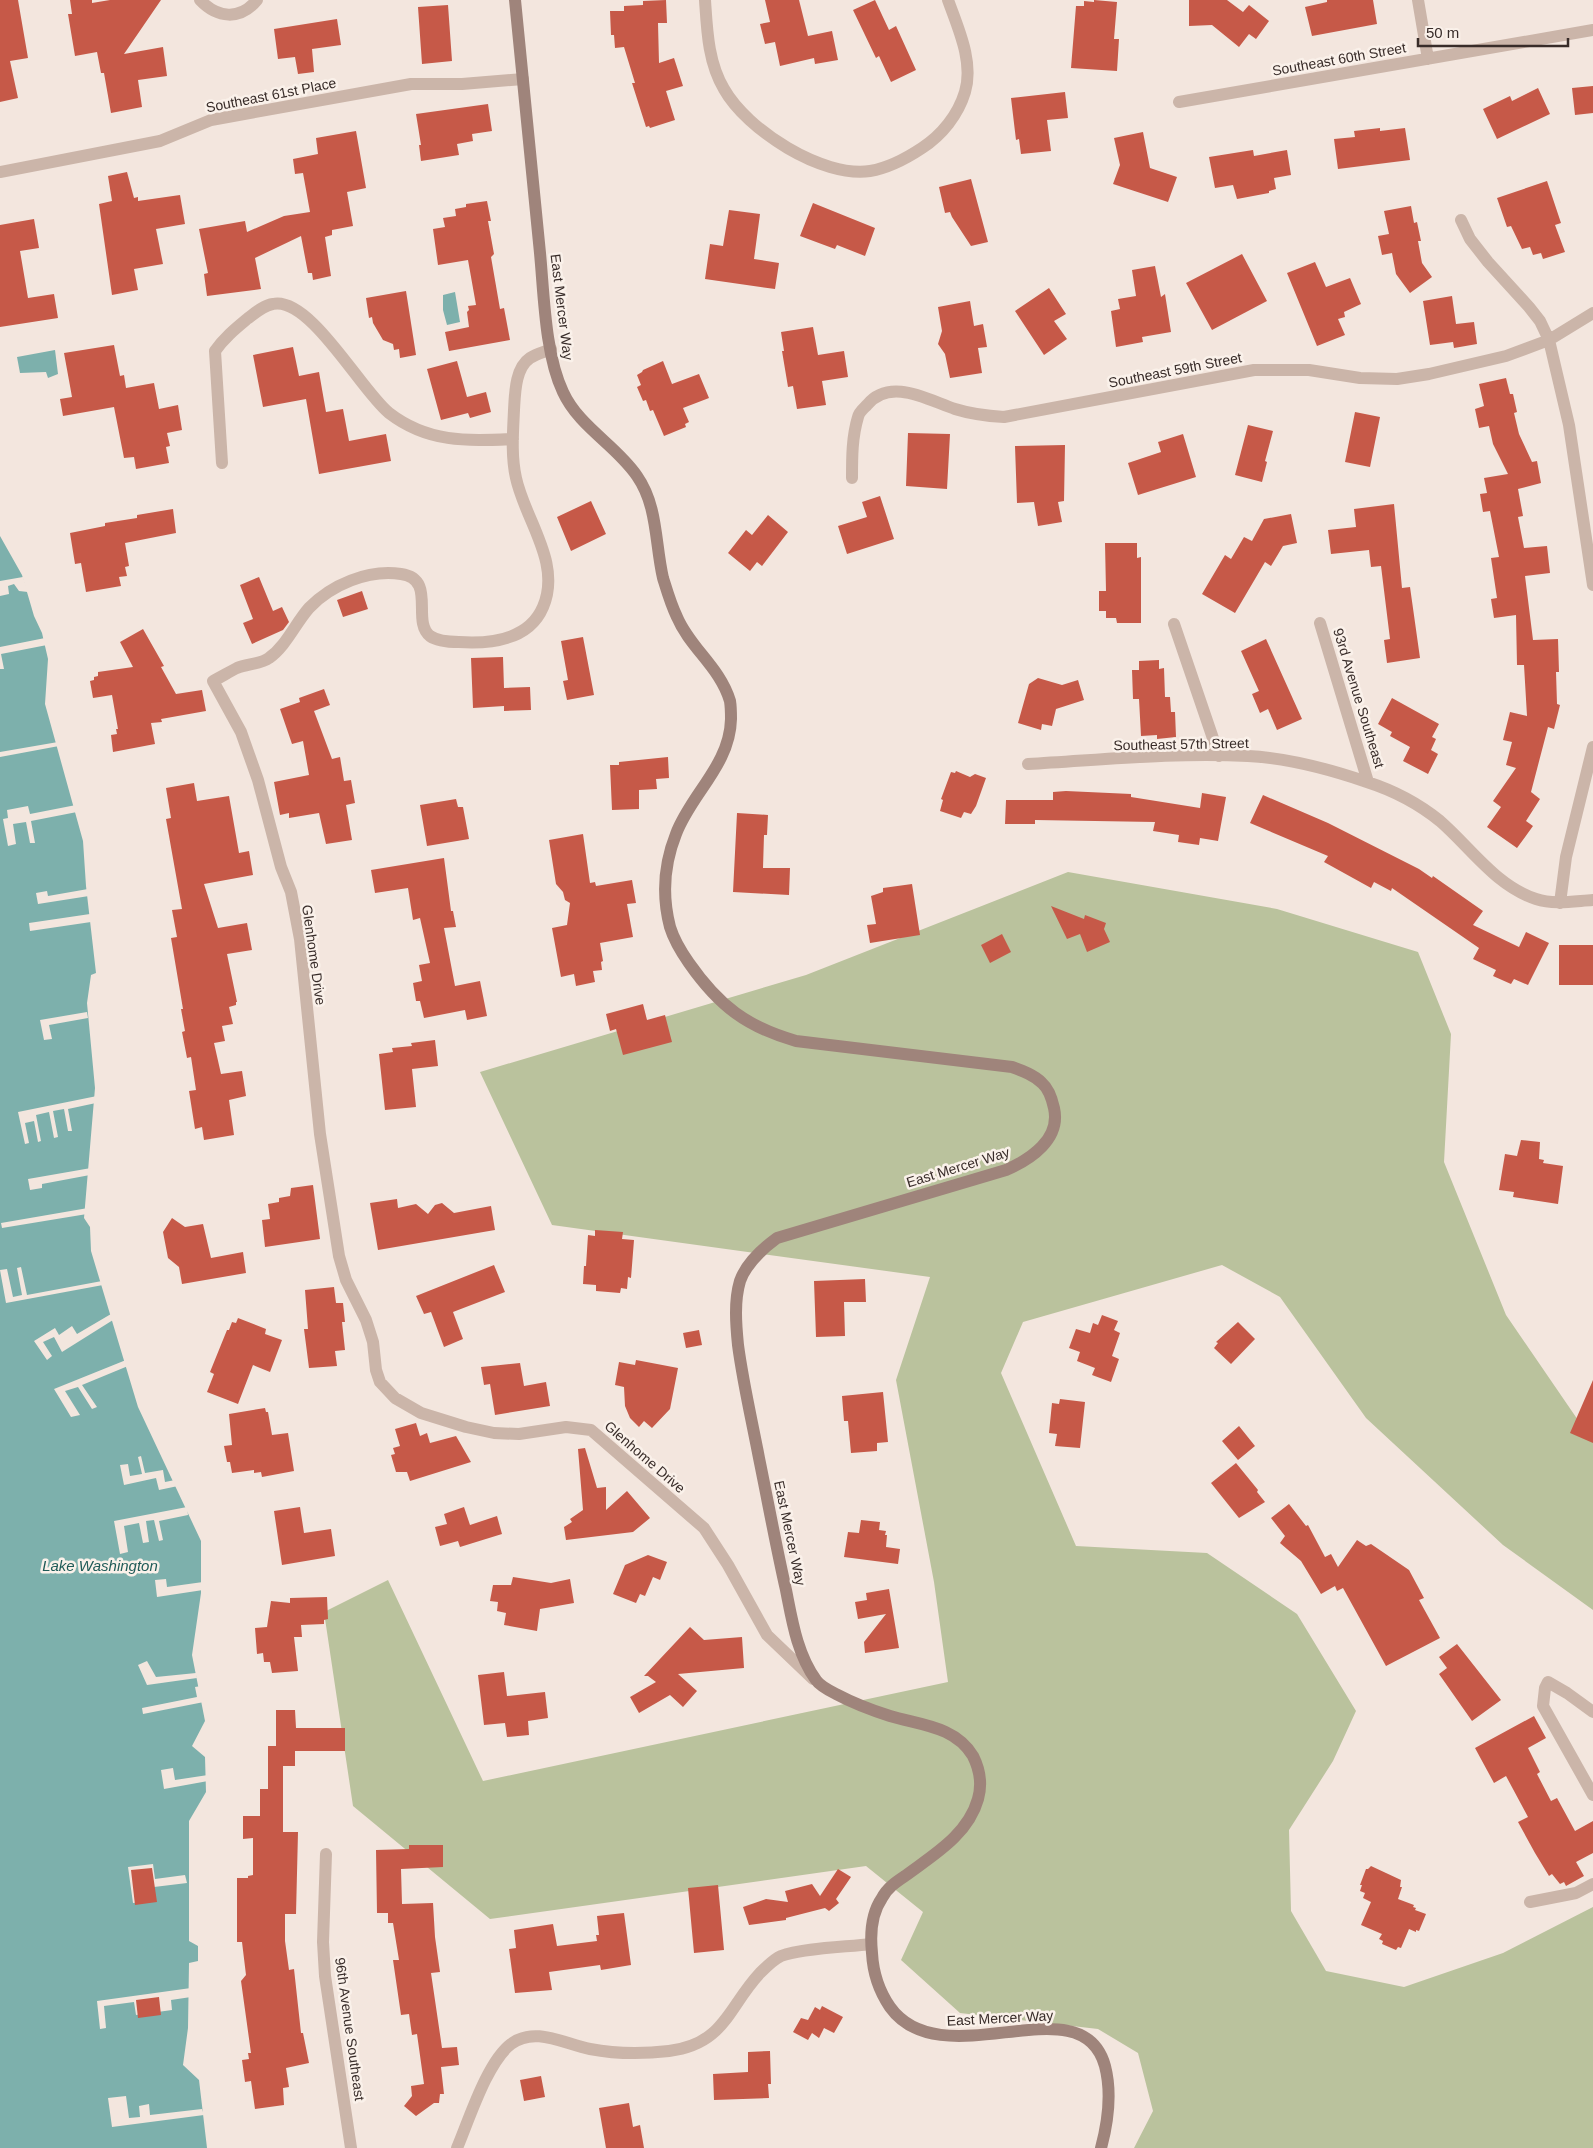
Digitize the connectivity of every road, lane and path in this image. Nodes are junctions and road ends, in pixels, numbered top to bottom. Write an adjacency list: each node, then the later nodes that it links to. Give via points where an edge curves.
1 (200, 0): 2 (street, via 207,8 230,15 245,12)
2 (257, 0)
3 (515, 0): 9 (street, East Mercer Way)
4 (705, 0): 5 (street, via 713,63 737,107 794,153 832,168 870,171 904,159 934,140 955,116 966,91 967,67 961,36)
5 (948, 0)
6 (1418, 0): 8 (street)
7 (1593, 30): 8 (street, Southeast 60th Street)
8 (1428, 59): 10 (street, Southeast 60th Street)
9 (523, 79): 11 (street, Southeast 61st Place, via 411,84 210,120 160,141); 15 (street, East Mercer Way)
10 (1179, 102)
11 (0, 172)
12 (1461, 220): 14 (street, via 1470,239 1540,321)
13 (1593, 314): 14 (street, Southeast 59th Street)
14 (1549, 340): 18 (street, Southeast 59th Street, via 1506,356 1397,379 1360,378 1309,370 1254,370 1004,417 982,416 908,392 887,392 872,399 858,415 852,445); 19 (street, via 1574,453)
15 (551, 349): 16 (street, Glenhome Drive, via 530,358 521,367 515,393); 28 (street, East Mercer Way, via 563,392 572,408 637,475 653,515 663,577 677,617 688,637 721,679 731,704 726,747 717,768 676,831 664,882 671,930 698,976 723,1005 770,1034 796,1041 1012,1067 1030,1074 1043,1084 1052,1098 1053,1128 1038,1152 1025,1162 777,1238 763,1248 740,1280 736,1307 738,1346 774,1536 799,1645)
16 (513, 439): 17 (street, via 473,441 428,435 388,413 309,320 296,308 275,303 257,310 224,338 215,351); 28 (street, Glenhome Drive, via 515,476 546,559 550,584 535,620 502,641 446,641 429,635 423,624 420,588 414,578 403,574 368,574 337,586 319,599 268,659 237,668 213,680 241,732 291,892 300,938 320,1134 339,1256 346,1280 366,1320 380,1382 395,1398 421,1413 494,1433 518,1434 566,1427 591,1430 704,1528 767,1635)
17 (222, 463)
18 (852, 478)
19 (1593, 585)
20 (1320, 623): 25 (street, 93rd Avenue Southeast)
21 (1174, 624): 23 (street)
22 (1593, 747): 27 (street, via 1566,857)
23 (1219, 756): 24 (street, Southeast 57th Street); 25 (street, Southeast 57th Street, via 1250,756 1318,767)
24 (1028, 764)
25 (1368, 782): 27 (street, Southeast 57th Street, via 1415,804 1440,822 1482,864 1512,887 1537,900)
26 (1593, 900): 27 (street, Southeast 57th Street)
27 (1560, 903)
28 (817, 1682): 34 (street, East Mercer Way, via 851,1702 950,1733 966,1746 980,1777 975,1810 956,1837 890,1887 881,1898 873,1918)
29 (1593, 1712): 30 (street, via 1548,1682 1543,1706)
30 (1593, 1795)
31 (326, 1854): 35 (street, 96th Avenue Southeast, via 325,1976)
32 (1593, 1884): 33 (street, via 1576,1893)
33 (1530, 1902)
34 (871, 1944): 36 (street, via 780,1956 752,1981 712,2036 671,2051 614,2052 542,2036 525,2036 510,2045 496,2061); 37 (street, East Mercer Way, via 873,1968 890,2007 904,2022 918,2030 956,2037 1037,2029 1060,2030 1079,2034 1093,2042 1103,2058 1108,2076 1109,2102)
35 (351, 2148)
36 (457, 2148)
37 (1101, 2148)

